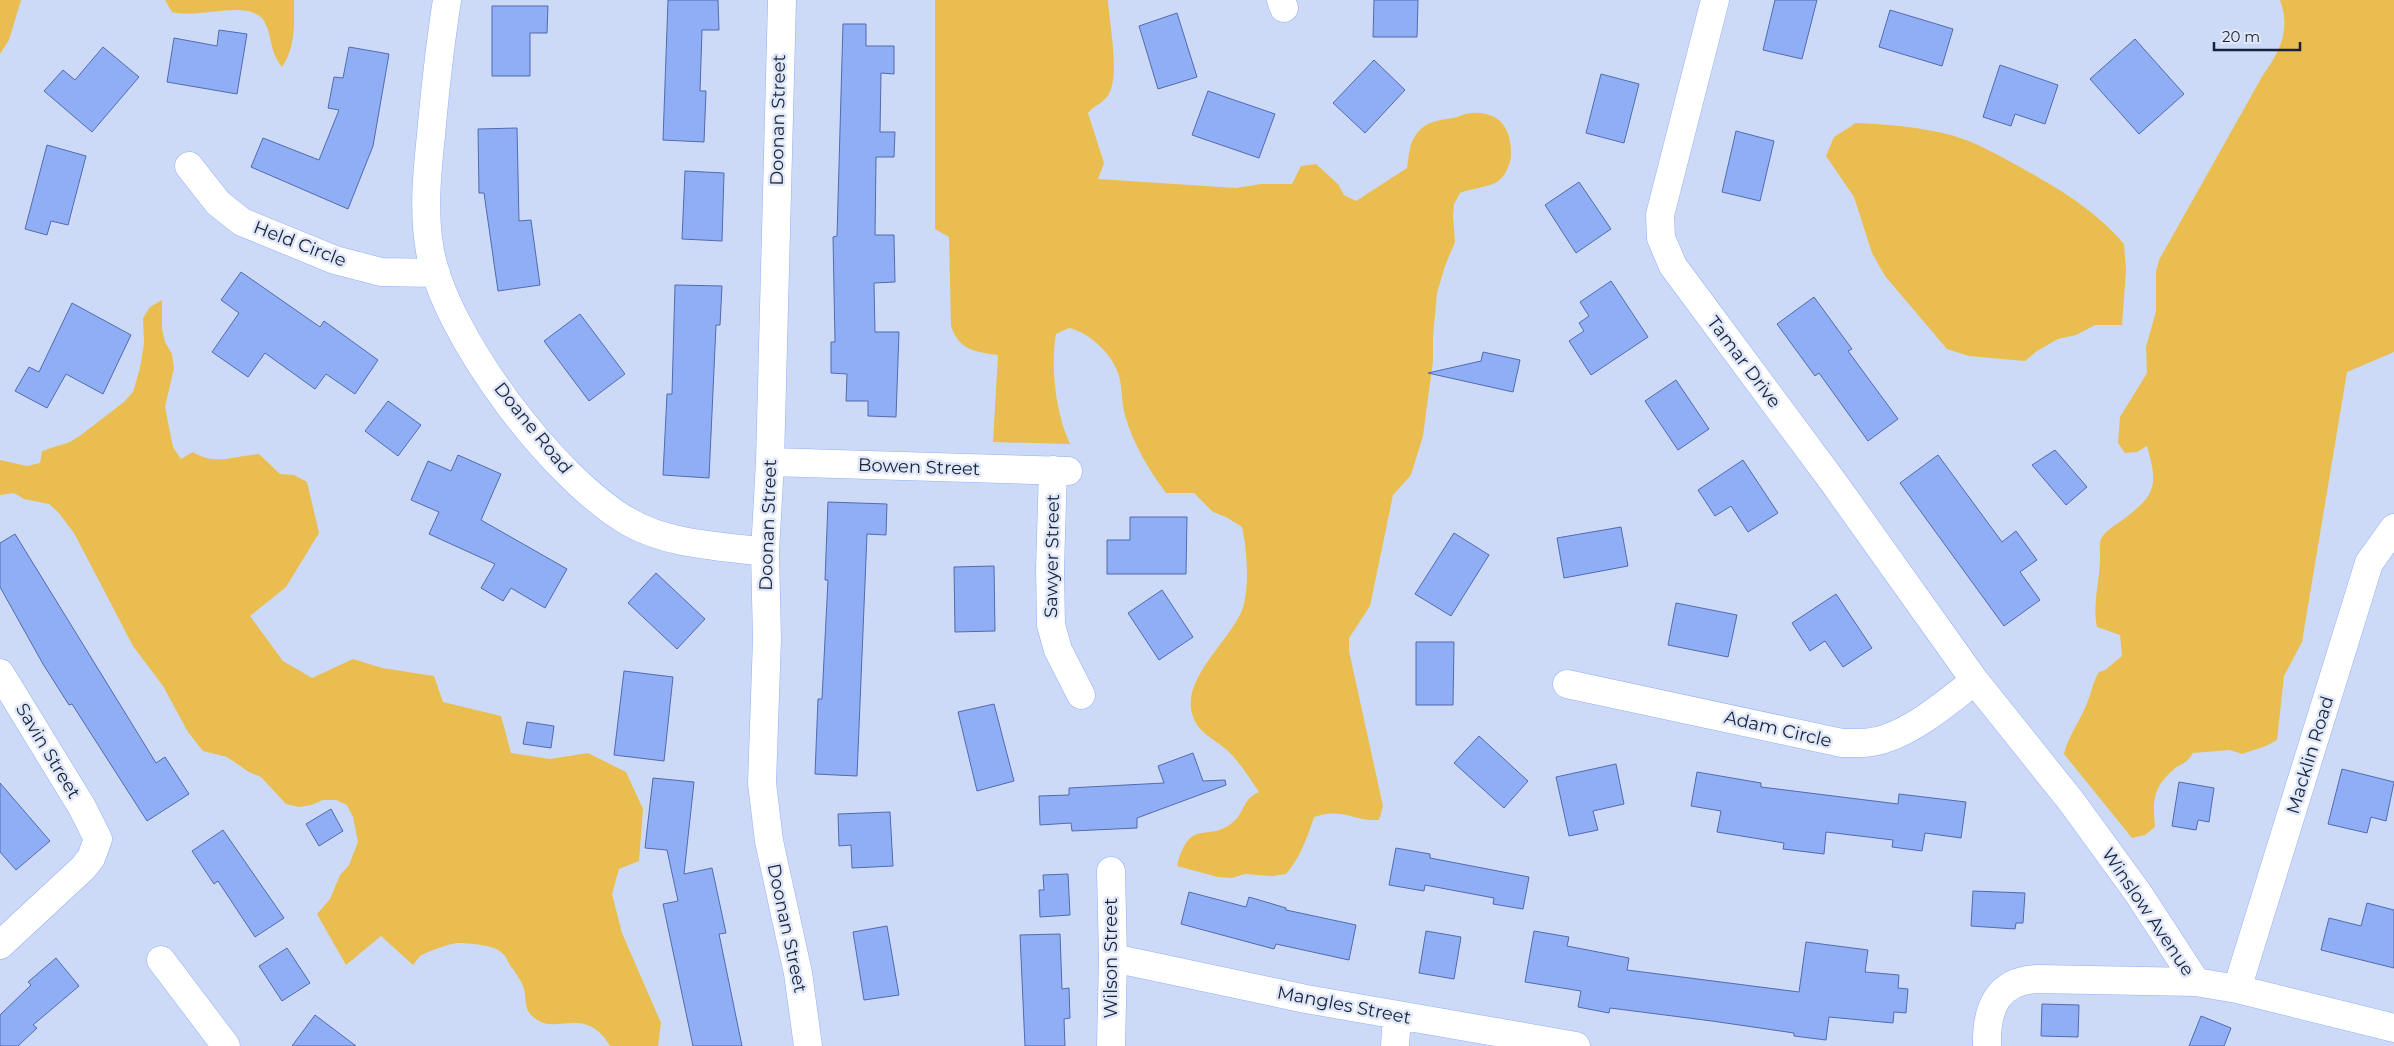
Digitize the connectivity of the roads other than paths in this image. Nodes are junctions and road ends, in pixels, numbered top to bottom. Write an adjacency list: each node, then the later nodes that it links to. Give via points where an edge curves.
1 (447, 0): 5 (street, via 427,178 428,238)
2 (782, 0): 6 (street, Doonan Street)
3 (1715, 0): 11 (street, Tamar Drive, via 1661,208 1660,230 1666,252 1678,273 1834,483)
4 (188, 166): 5 (street, Held Circle, via 218,203 242,222 343,262 381,272)
5 (436, 273): 9 (street, Doane Road, via 469,347 561,467 599,500 630,523 652,533)
6 (770, 462): 7 (street, Bowen Street); 9 (street, Doonan Street)
7 (1060, 470): 13 (street, Sawyer Street, via 1050,568 1051,625 1058,650)
8 (2394, 528): 19 (street, Macklin Road, via 2369,563)
9 (765, 552): 23 (street, Doonan Street, via 767,639 762,783 770,850 800,981)
10 (0, 673): 15 (street, Savin Street, via 95,830 97,844 91,858)
11 (1975, 681): 12 (street, Adam Circle, via 1900,732 1878,741 1848,743); 18 (street, Winslow Avenue, via 2071,801 2138,893)
12 (1567, 684)
13 (1081, 695)
14 (1110, 871): 16 (street, Wilson Street)
15 (0, 945)
16 (1113, 958): 20 (street, Mangles Street); 24 (street, Wilson Street)
17 (162, 960): 22 (street)
18 (2196, 982): 19 (street, Winslow Avenue); 27 (street, via 2017,981 2005,988 1994,1004 1986,1033)
19 (2237, 989): 21 (street, Winslow Avenue)
20 (1396, 1016): 25 (street); 26 (street, Mangles Street)
21 (2394, 1028)
22 (226, 1046)
23 (808, 1046)
24 (1111, 1046)
25 (1395, 1046)
26 (1576, 1046)
27 (1987, 1046)

